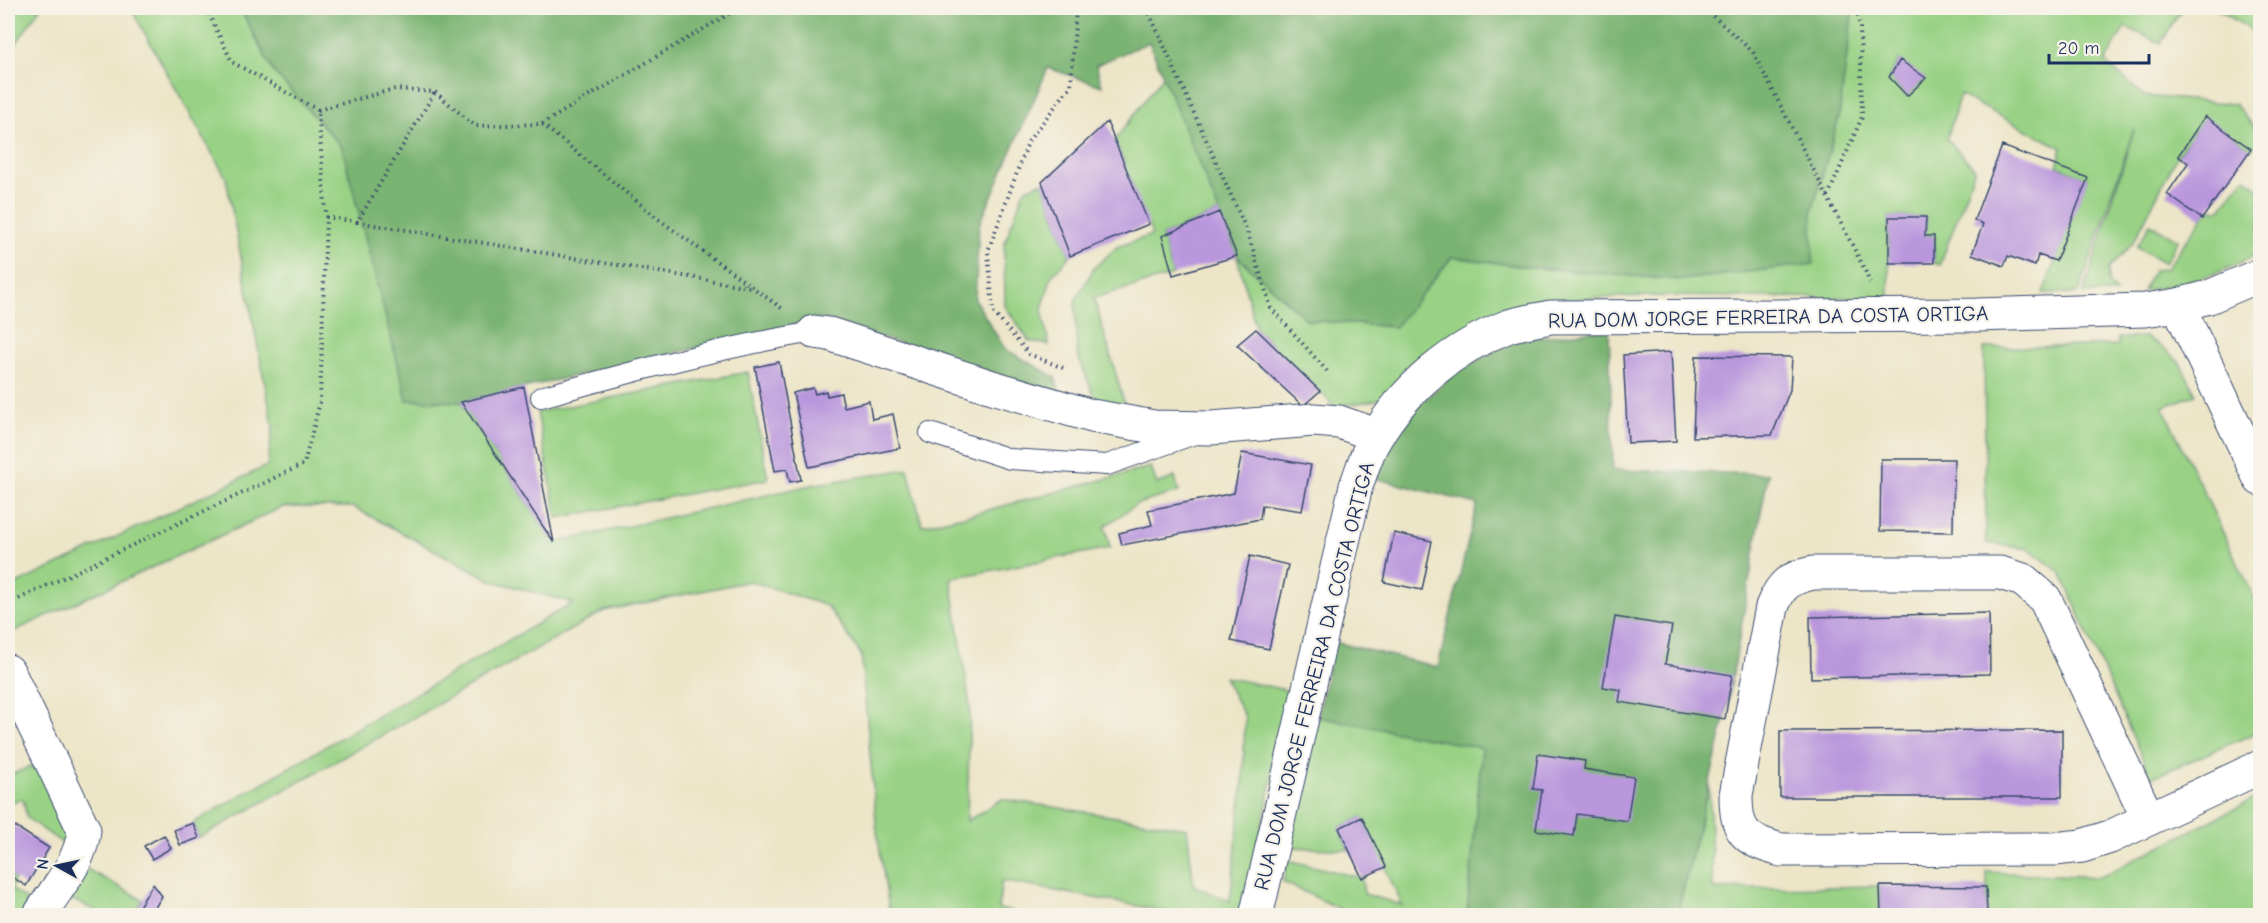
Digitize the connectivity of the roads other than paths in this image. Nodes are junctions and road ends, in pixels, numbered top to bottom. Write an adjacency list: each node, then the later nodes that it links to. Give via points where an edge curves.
1 (2260, 275): 2 (street, RUA DOM JORGE FERREIRA DA COSTA ORTIGA, via 2209,297)
2 (2178, 305): 7 (street, RUA DOM JORGE FERREIRA DA COSTA ORTIGA, via 2112,312 1550,317 1510,326 1467,348 1423,378); 8 (street)
3 (814, 332): 4 (lane, via 639,370); 5 (street, via 1092,416 1154,427)
4 (541, 397)
5 (1211, 428): 6 (lane, via 1107,465 1010,459); 7 (street, via 1314,420 1339,422 1362,430)
6 (930, 434)
7 (1374, 440): 13 (street, RUA DOM JORGE FERREIRA DA COSTA ORTIGA, via 1356,486)
8 (2260, 479)
9 (8, 671): 12 (street, via 84,830 75,862)
10 (2260, 766): 11 (street)
11 (2148, 818): 11 (street, via 2110,837 2054,849 1781,850 1759,844 1743,832 1736,817 1736,795 1772,607 1778,593 1786,582 1813,573 2000,573 2023,580 2045,599)
12 (39, 915)
13 (1256, 915)

